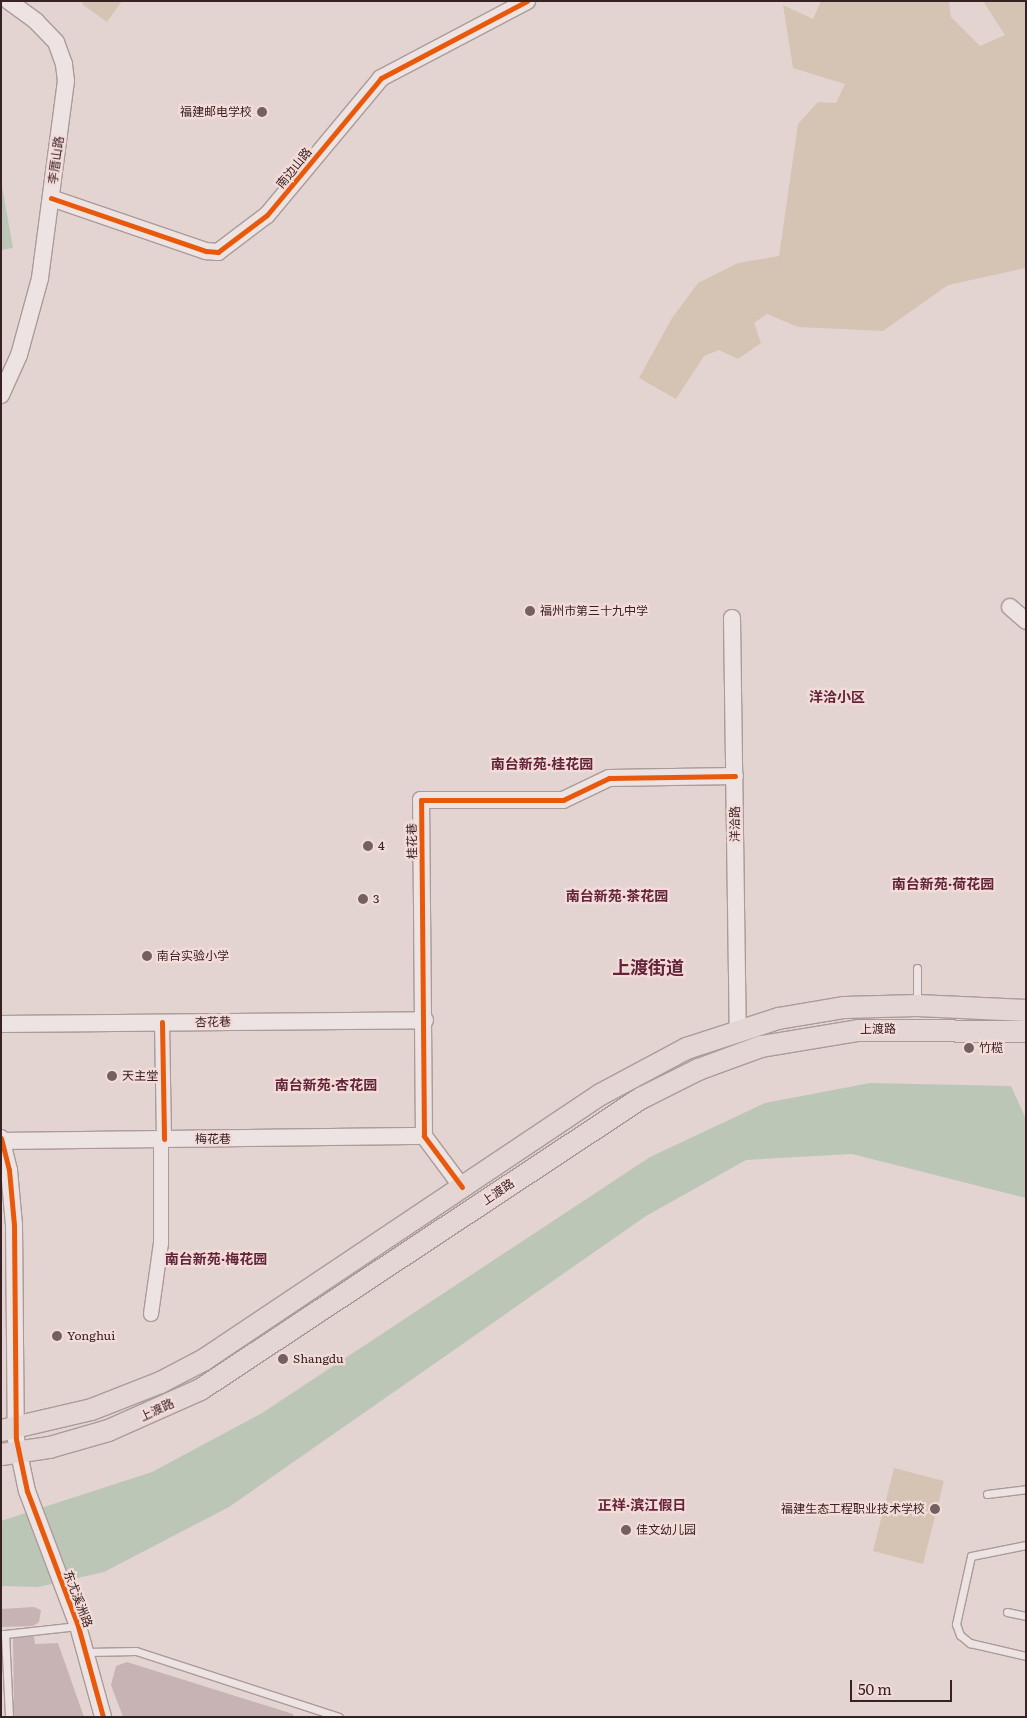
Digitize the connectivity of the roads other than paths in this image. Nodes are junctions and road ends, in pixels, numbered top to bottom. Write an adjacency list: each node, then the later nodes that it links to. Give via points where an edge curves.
1 (8, 1): 3 (street, 李厝山路, via 50,35 64,64 64,98)
2 (527, 1): 3 (street, 南边山路, via 381,78 267,215 218,252 206,251)
3 (51, 198): 4 (street, 李厝山路, via 34,305 19,355)
4 (1, 395)
5 (1010, 607): 7 (street)
6 (732, 618): 8 (street, 洋洽路)
7 (1026, 622)
8 (735, 776): 12 (street, 桂花巷, via 609,778 563,800 421,800); 15 (street, 洋洽路)
9 (917, 968): 10 (lane)
10 (917, 1004): 11 (main road, 上渡路); 15 (main road, 上渡路, via 844,1007)
11 (1026, 1010)
12 (425, 1020): 13 (street, 杏花巷); 17 (street, 桂花巷)
13 (162, 1022): 14 (street, 杏花巷); 19 (street)
14 (1, 1024)
15 (738, 1029): 20 (main road, 上渡路, via 686,1048 626,1078)
16 (1026, 1031): 24 (main road, 上渡路, via 858,1030 761,1046 698,1069 640,1098 200,1389 108,1430)
17 (424, 1136): 19 (street, 梅花巷); 20 (street)
18 (2, 1139): 19 (street, 梅花巷); 21 (street, via 9,1170)
19 (162, 1139): 22 (street, via 161,1243)
20 (462, 1188): 23 (main road, 上渡路, via 189,1368 91,1409)
21 (8, 1225): 23 (street)
22 (151, 1314)
23 (8, 1429): 24 (street)
24 (10, 1453): 30 (street, 东尤溪洲路)
25 (1026, 1489): 26 (lane)
26 (986, 1494)
27 (1026, 1546): 33 (lane, via 971,1556 956,1624 960,1635 970,1643)
28 (1007, 1612): 29 (lane)
29 (1026, 1616)
30 (78, 1626): 31 (lane); 32 (street, 东尤溪洲路)
31 (3, 1634): 34 (lane)
32 (87, 1652): 35 (street, 东尤溪洲路); 36 (lane, via 136,1651)
33 (1026, 1656)
34 (9, 1717)
35 (103, 1717)
36 (339, 1717)

